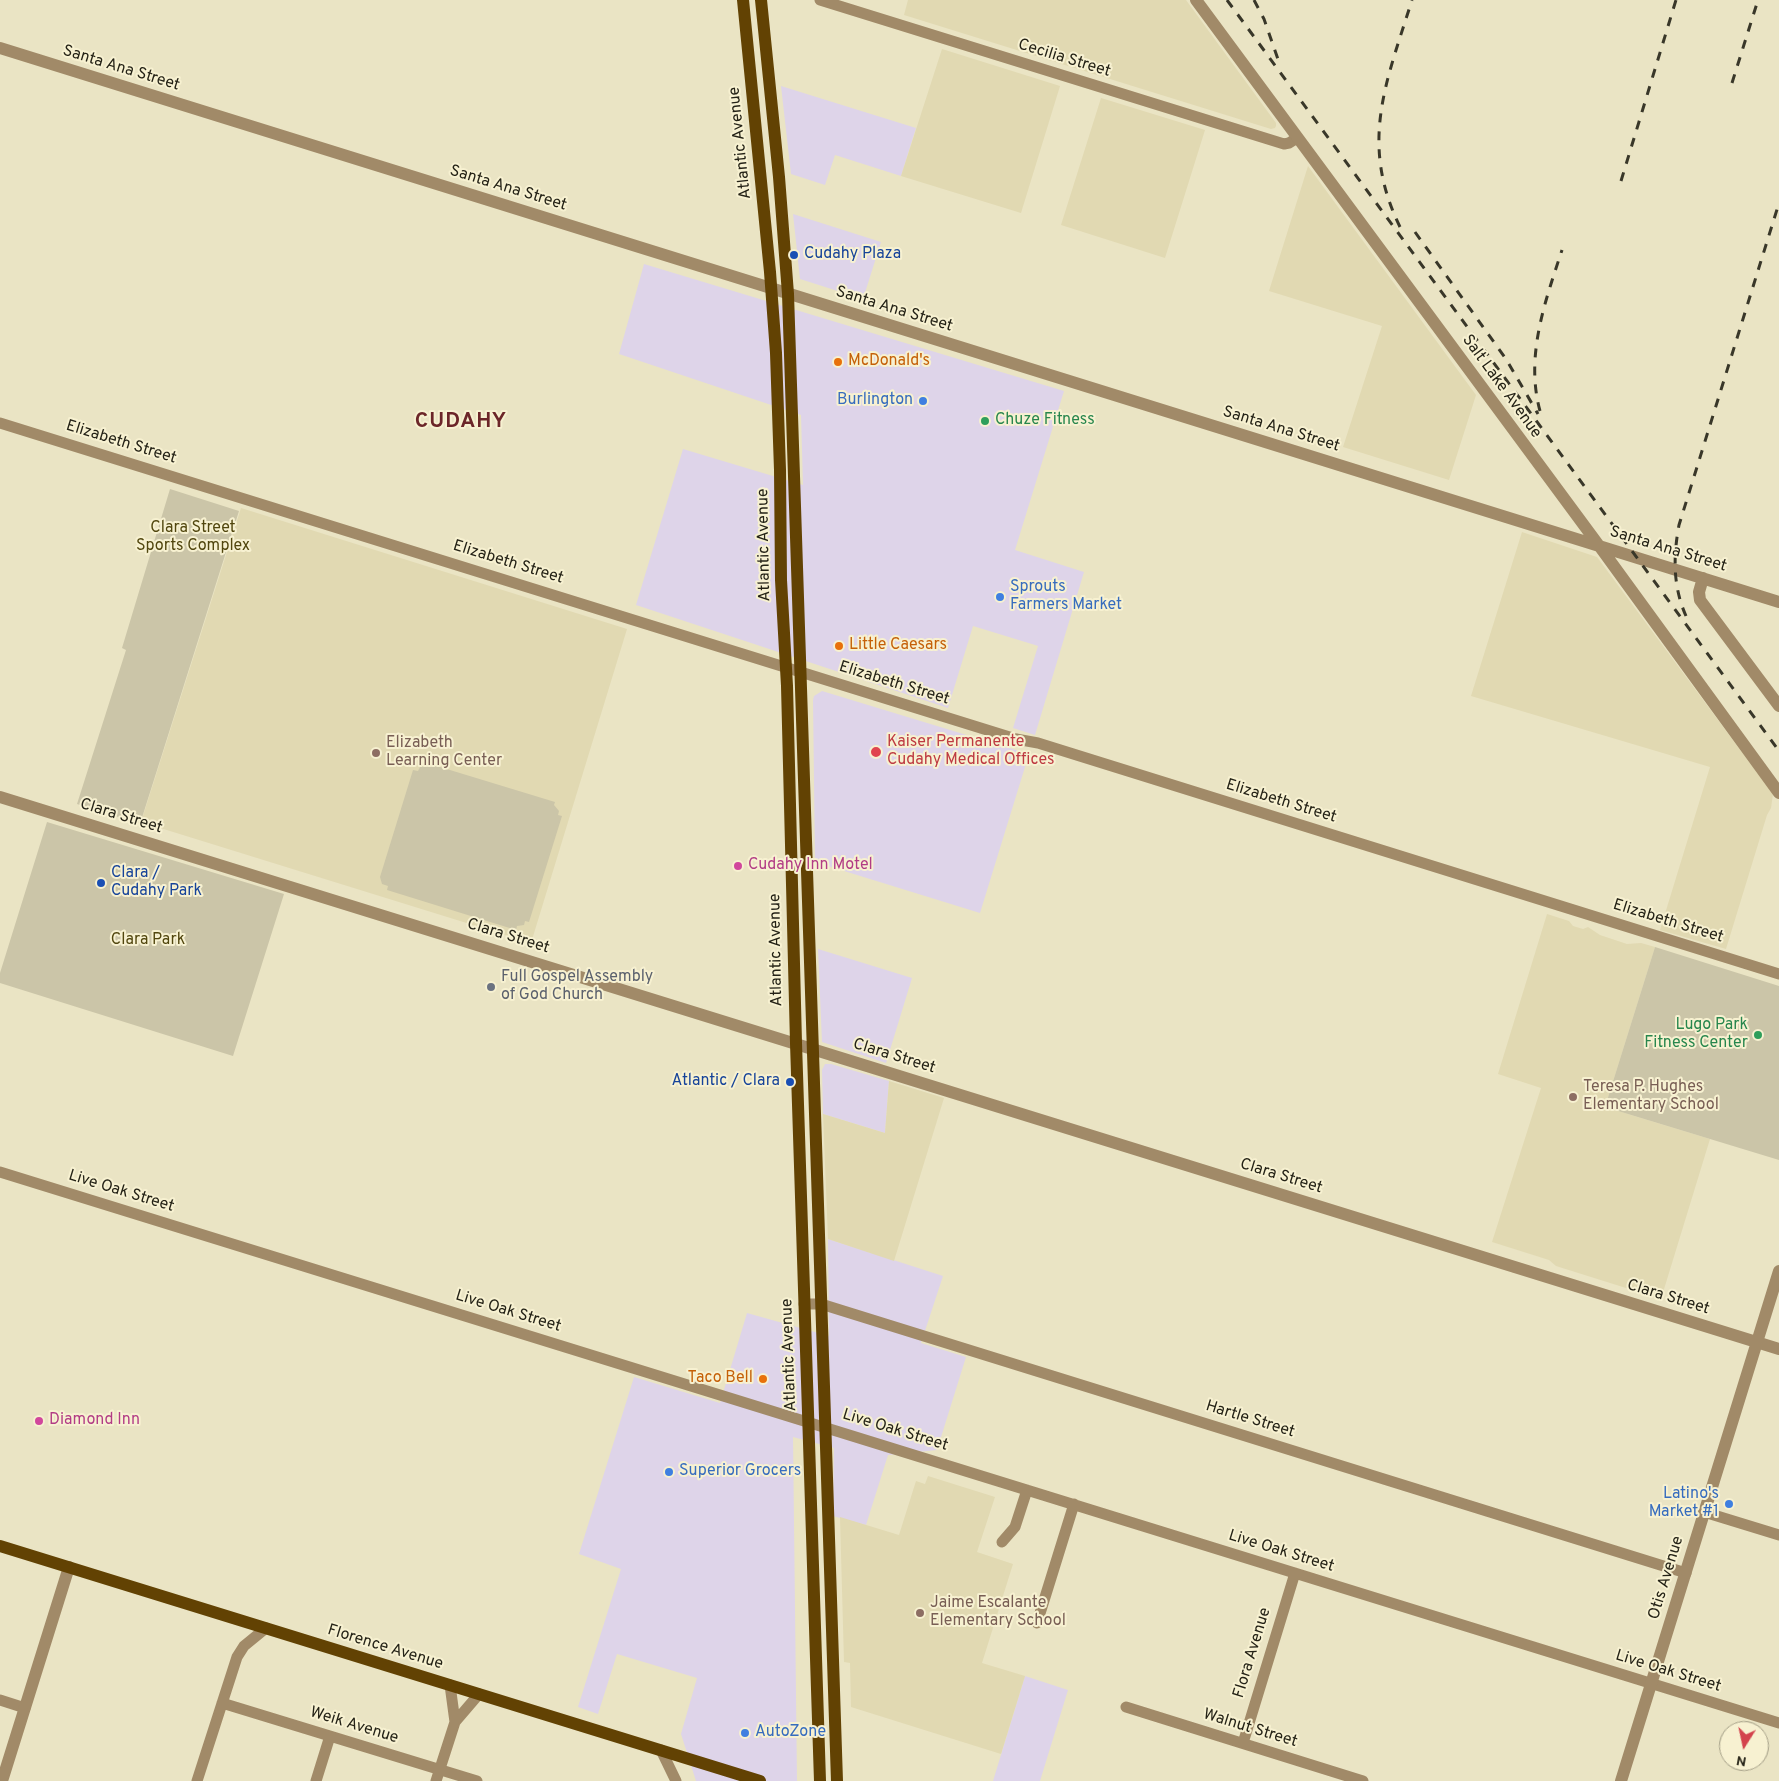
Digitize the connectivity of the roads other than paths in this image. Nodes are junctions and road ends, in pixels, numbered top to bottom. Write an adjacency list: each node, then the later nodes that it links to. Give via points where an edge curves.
1 (743, 0): 7 (main road, Atlantic Avenue)
2 (761, 0): 8 (main road, Atlantic Avenue)
3 (820, 0): 6 (street, Cecilia Street, via 1284,144)
4 (1196, 0): 6 (street, Salt Lake Avenue)
5 (0, 48): 7 (street, Santa Ana Street)
6 (1297, 138): 10 (street, Salt Lake Avenue)
7 (771, 288): 8 (street, Santa Ana Street); 13 (main road, Atlantic Avenue, via 780,470 780,580)
8 (788, 294): 10 (street, Santa Ana Street); 14 (main road, Atlantic Avenue)
9 (0, 423): 13 (street, Elizabeth Street)
10 (1600, 547): 11 (street, Santa Ana Street); 16 (street, Salt Lake Avenue)
11 (1703, 578): 12 (street, Santa Ana Street); 15 (street, via 1700,600)
12 (1779, 602)
13 (786, 666): 14 (street, Elizabeth Street); 19 (main road, Atlantic Avenue)
14 (802, 672): 18 (street, Elizabeth Street); 20 (main road, Atlantic Avenue)
15 (1779, 706)
16 (1779, 793)
17 (0, 797): 19 (street, Clara Street)
18 (1779, 974)
19 (796, 1044): 20 (street, Clara Street); 23 (main road, Atlantic Avenue)
20 (814, 1049): 24 (main road, Atlantic Avenue); 25 (street, Clara Street)
21 (0, 1172): 27 (street, Live Oak Street)
22 (1779, 1271): 25 (street, Otis Avenue)
23 (804, 1304): 24 (street, Hartle Street); 27 (main road, Atlantic Avenue)
24 (821, 1304): 28 (main road, Atlantic Avenue); 37 (street, Hartle Street)
25 (1757, 1342): 26 (street, Clara Street); 31 (street, Otis Avenue)
26 (1779, 1349)
27 (808, 1422): 28 (street, Live Oak Street); 60 (main road, Atlantic Avenue)
28 (825, 1427): 29 (street, Live Oak Street); 61 (main road, Atlantic Avenue)
29 (1027, 1490): 30 (street, Live Oak Street); 33 (street, via 1015,1527)
30 (1074, 1504): 36 (street, Live Oak Street); 38 (street)
31 (1704, 1512): 32 (street); 37 (street, Otis Avenue)
32 (1779, 1535)
33 (1002, 1542)
34 (0, 1546): 35 (main road, Florence Avenue)
35 (69, 1567): 39 (main road, Florence Avenue); 46 (street)
36 (1295, 1573): 40 (street, Live Oak Street); 50 (street, Flora Avenue)
37 (1686, 1573): 40 (street, Otis Avenue)
38 (1038, 1623)
39 (266, 1628): 41 (main road, Florence Avenue); 44 (street, via 244,1646 237,1657)
40 (1651, 1684): 48 (street, Live Oak Street); 63 (street, Otis Avenue)
41 (450, 1685): 42 (main road, Florence Avenue); 47 (street)
42 (479, 1694): 47 (street); 51 (main road, Florence Avenue)
43 (0, 1700): 46 (street)
44 (222, 1703): 49 (street, Weik Avenue); 54 (street)
45 (1126, 1707): 50 (street, Walnut Street)
46 (25, 1708): 53 (street)
47 (455, 1722): 52 (street)
48 (1779, 1723)
49 (330, 1736): 52 (street, Weik Avenue); 55 (street)
50 (1243, 1744): 62 (street, Walnut Street)
51 (661, 1750): 58 (street); 59 (main road, Florence Avenue)
52 (439, 1770): 56 (street); 57 (street, Weik Avenue)
53 (2, 1781)
54 (197, 1781)
55 (316, 1781)
56 (436, 1781)
57 (477, 1781)
58 (676, 1781)
59 (760, 1781)
60 (820, 1781)
61 (836, 1781)
62 (1363, 1781)
63 (1621, 1781)

